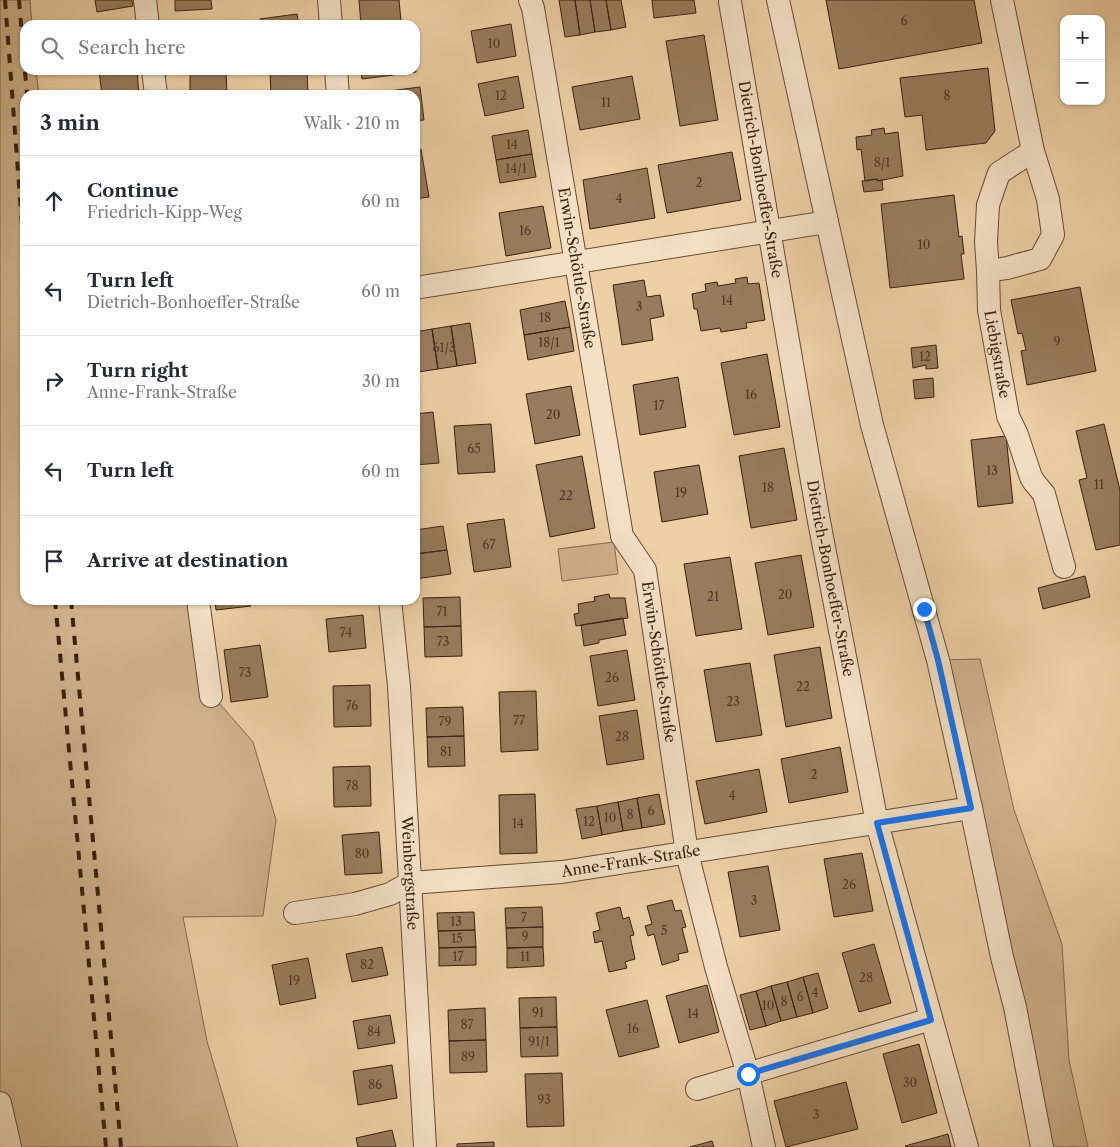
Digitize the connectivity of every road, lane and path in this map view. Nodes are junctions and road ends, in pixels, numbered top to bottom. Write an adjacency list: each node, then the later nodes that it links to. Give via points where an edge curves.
1 (145, 0): 7 (street)
2 (329, 0): 8 (street)
3 (530, 0): 16 (street, Erwin-Schöttle-Straße)
4 (778, 0): 14 (street)
5 (1002, 0): 13 (street)
6 (730, 2): 15 (street, Dietrich-Bonhoeffer-Straße)
7 (147, 20)
8 (331, 20)
9 (154, 75): 11 (street)
10 (336, 75): 12 (street)
11 (155, 90)
12 (338, 90)
13 (1033, 151): 17 (street, Liebigstraße, via 999,173 988,205); 17 (street, via 1048,199 1053,235 1040,259)
14 (827, 222): 15 (street); 23 (street, via 872,425 938,660)
15 (769, 231): 16 (street); 24 (street, Dietrich-Bonhoeffer-Straße, via 818,516)
16 (577, 262): 18 (street); 25 (street, Erwin-Schöttle-Straße, via 622,536 646,570)
17 (988, 271): 19 (street, Liebigstraße, via 990,319 1008,416 1034,482 1044,494)
18 (420, 287)
19 (1064, 567)
20 (199, 605): 22 (street)
21 (391, 605): 26 (street, Weinbergstraße, via 399,686)
22 (211, 696)
23 (971, 808): 24 (street, Anne-Frank-Straße); 36 (street)
24 (877, 823): 25 (street, Anne-Frank-Straße); 28 (street, Dietrich-Bonhoeffer-Straße)
25 (688, 853): 26 (street, Anne-Frank-Straße, via 562,872); 29 (street, Erwin-Schöttle-Straße, via 716,967)
26 (410, 883): 27 (street, Anne-Frank-Straße, via 390,894 355,904); 33 (street, Weinbergstraße)
27 (295, 913)
28 (931, 1020): 29 (street); 35 (street, Dietrich-Bonhoeffer-Straße)
29 (748, 1074): 30 (street); 34 (street, Erwin-Schöttle-Straße)
30 (697, 1089)
31 (0, 1102): 32 (street)
32 (10, 1147)
33 (424, 1147)
34 (764, 1147)
35 (967, 1147)
36 (1042, 1147)

